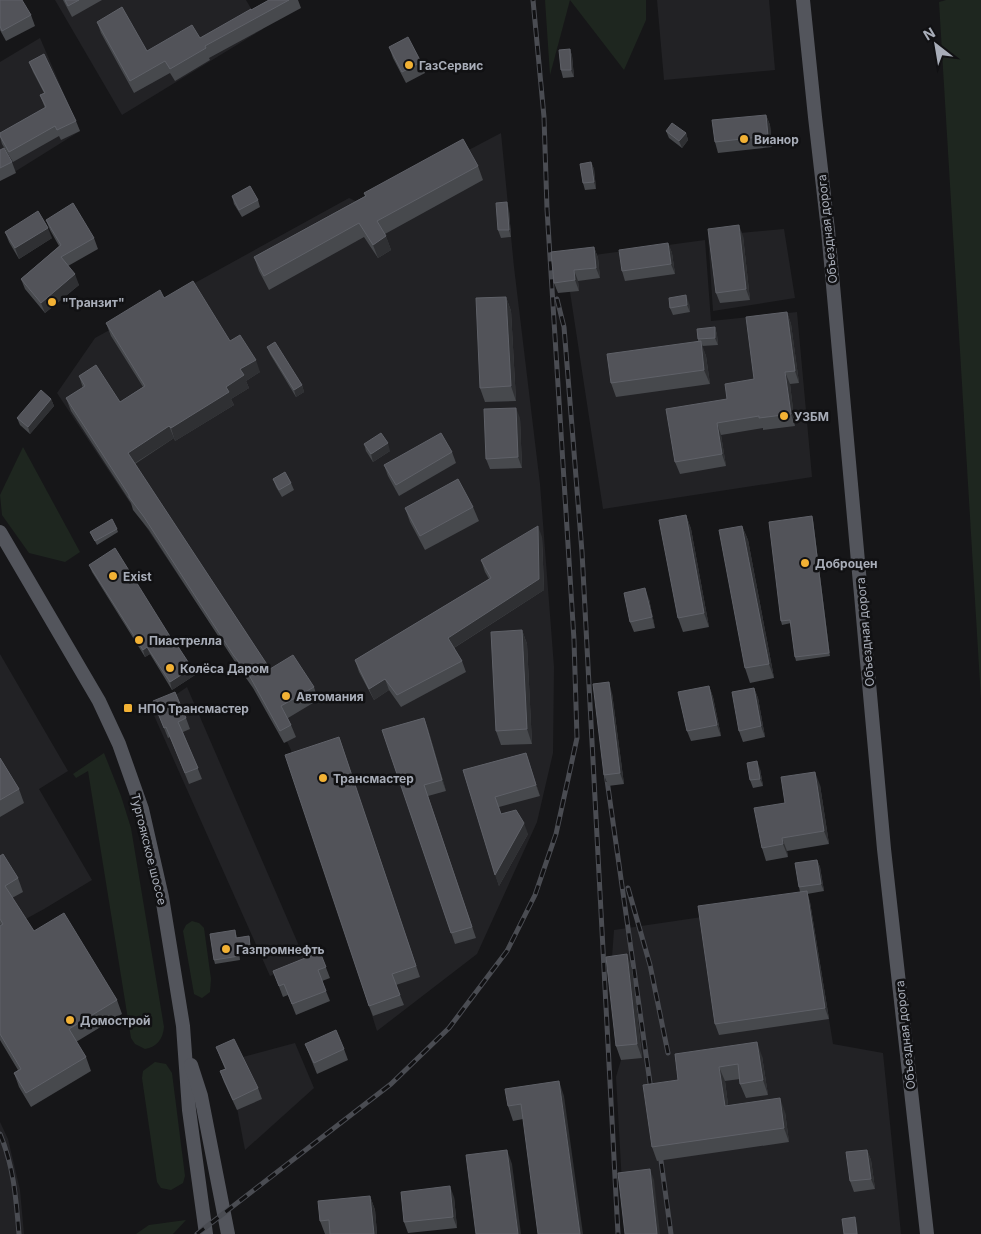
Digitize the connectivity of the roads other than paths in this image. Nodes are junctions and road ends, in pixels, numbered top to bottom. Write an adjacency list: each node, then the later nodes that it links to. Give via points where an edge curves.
1 (804, 0): 6 (main road, Объездная дорога, via 827,217 884,849)
2 (0, 532): 3 (main road, Тургоякское шоссе, via 99,701 136,790 162,897)
3 (185, 1048): 4 (main road, Тургоякское шоссе, via 188,1110); 5 (main road, Тургоякское шоссе, via 201,1096)
4 (206, 1234)
5 (228, 1234)
6 (927, 1234)

